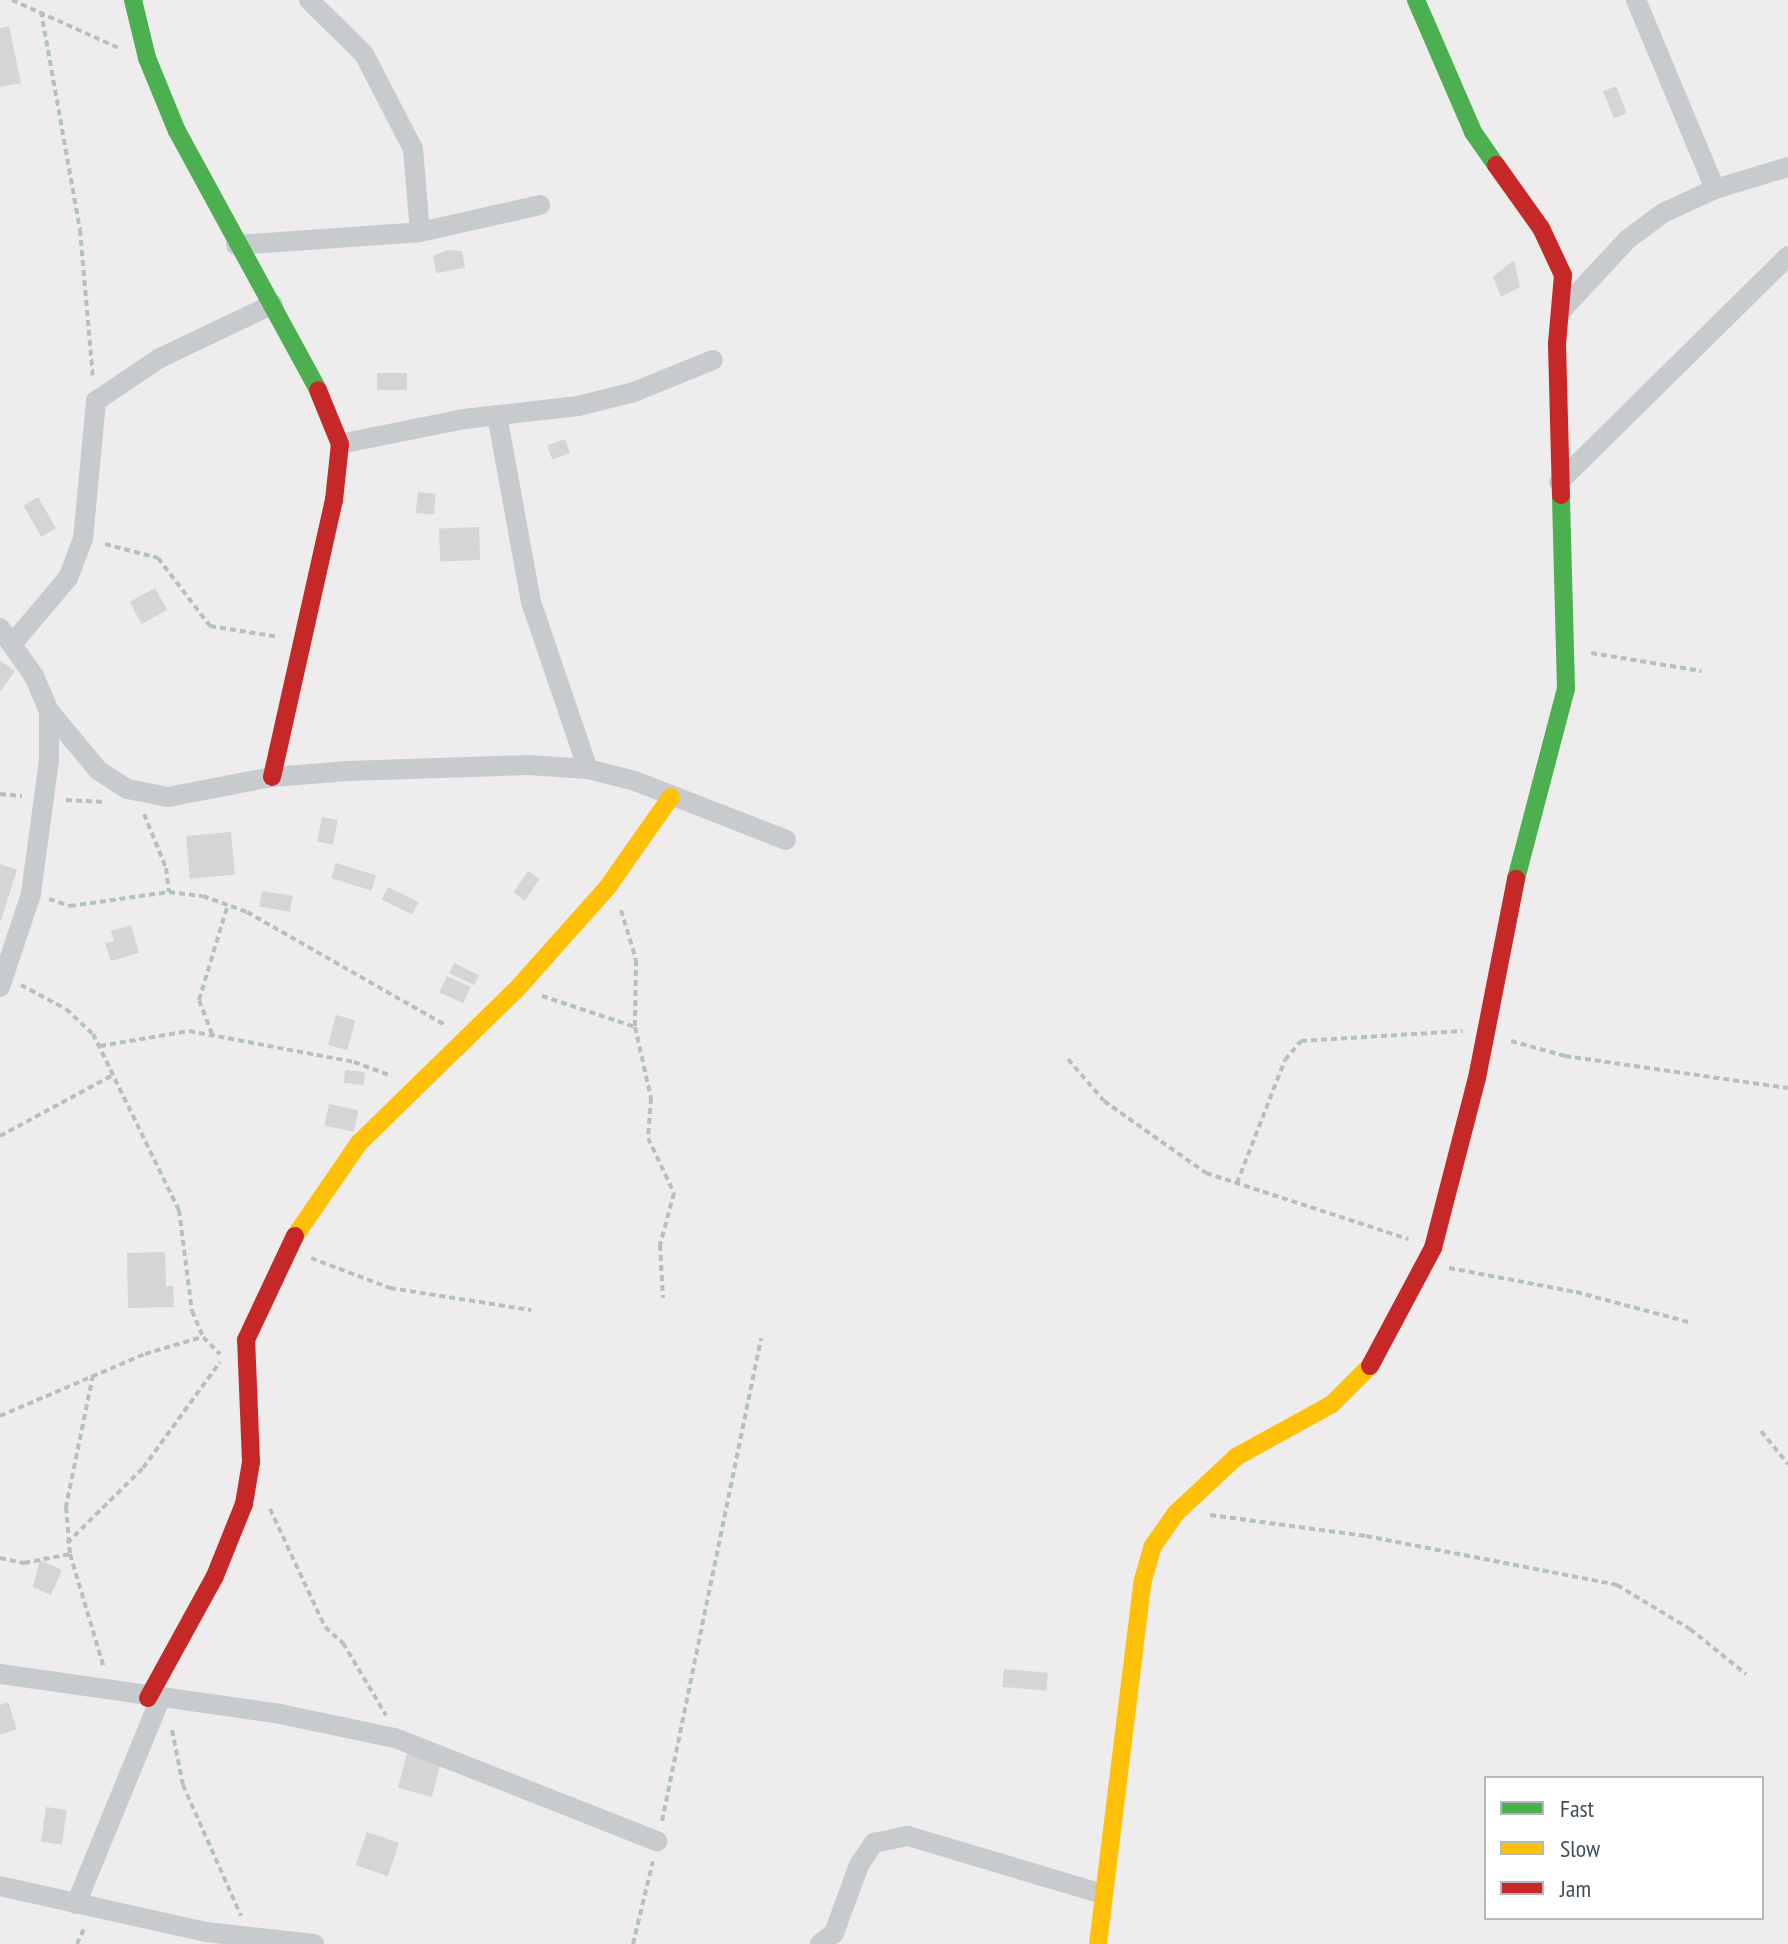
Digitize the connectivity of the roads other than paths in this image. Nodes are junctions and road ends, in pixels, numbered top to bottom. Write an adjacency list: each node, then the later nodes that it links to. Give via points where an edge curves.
1 (133, 0): 9 (street, via 147,58)
2 (309, 0): 8 (street, via 364,54 413,149)
3 (1416, 0): 12 (street, via 1473,132 1555,251 1563,275)
4 (1636, 0): 6 (street)
5 (1788, 167): 6 (street)
6 (1715, 189): 12 (street, via 1663,213 1628,239)
7 (540, 205): 8 (street)
8 (420, 232): 9 (street)
9 (236, 245): 11 (street)
10 (1788, 256): 16 (street)
11 (273, 304): 15 (street, via 328,405); 17 (street, via 160,358 96,401 83,539 68,578)
12 (1561, 311): 16 (street)
13 (713, 360): 14 (street, via 634,392)
14 (497, 415): 15 (street); 19 (street, via 531,602)
15 (340, 444): 20 (street, via 334,500)
16 (1559, 482): 28 (street, via 1569,650 1554,744 1518,871 1429,1256 1381,1353 1357,1382 1332,1404 1236,1457 1176,1513 1153,1546 1143,1580)
17 (6, 635): 18 (street)
18 (49, 711): 20 (street, via 98,770 127,789 168,797 198,795); 23 (street, via 49,760 31,894)
19 (588, 769): 20 (street, via 528,765); 21 (street)
20 (272, 777)
21 (671, 797): 22 (street); 25 (street, via 607,888 516,990 359,1143 287,1247 246,1340 251,1462 244,1504)
22 (786, 840)
23 (2, 982)
24 (0, 1674): 25 (street)
25 (158, 1699): 26 (street, via 280,1714 395,1738); 29 (street)
26 (657, 1841)
27 (0, 1886): 29 (street)
28 (1103, 1894): 31 (street, via 908,1836 874,1843 859,1865 834,1933); 32 (street)
29 (76, 1904): 30 (street, via 206,1932)
30 (314, 1944)
31 (820, 1944)
32 (1098, 1944)

